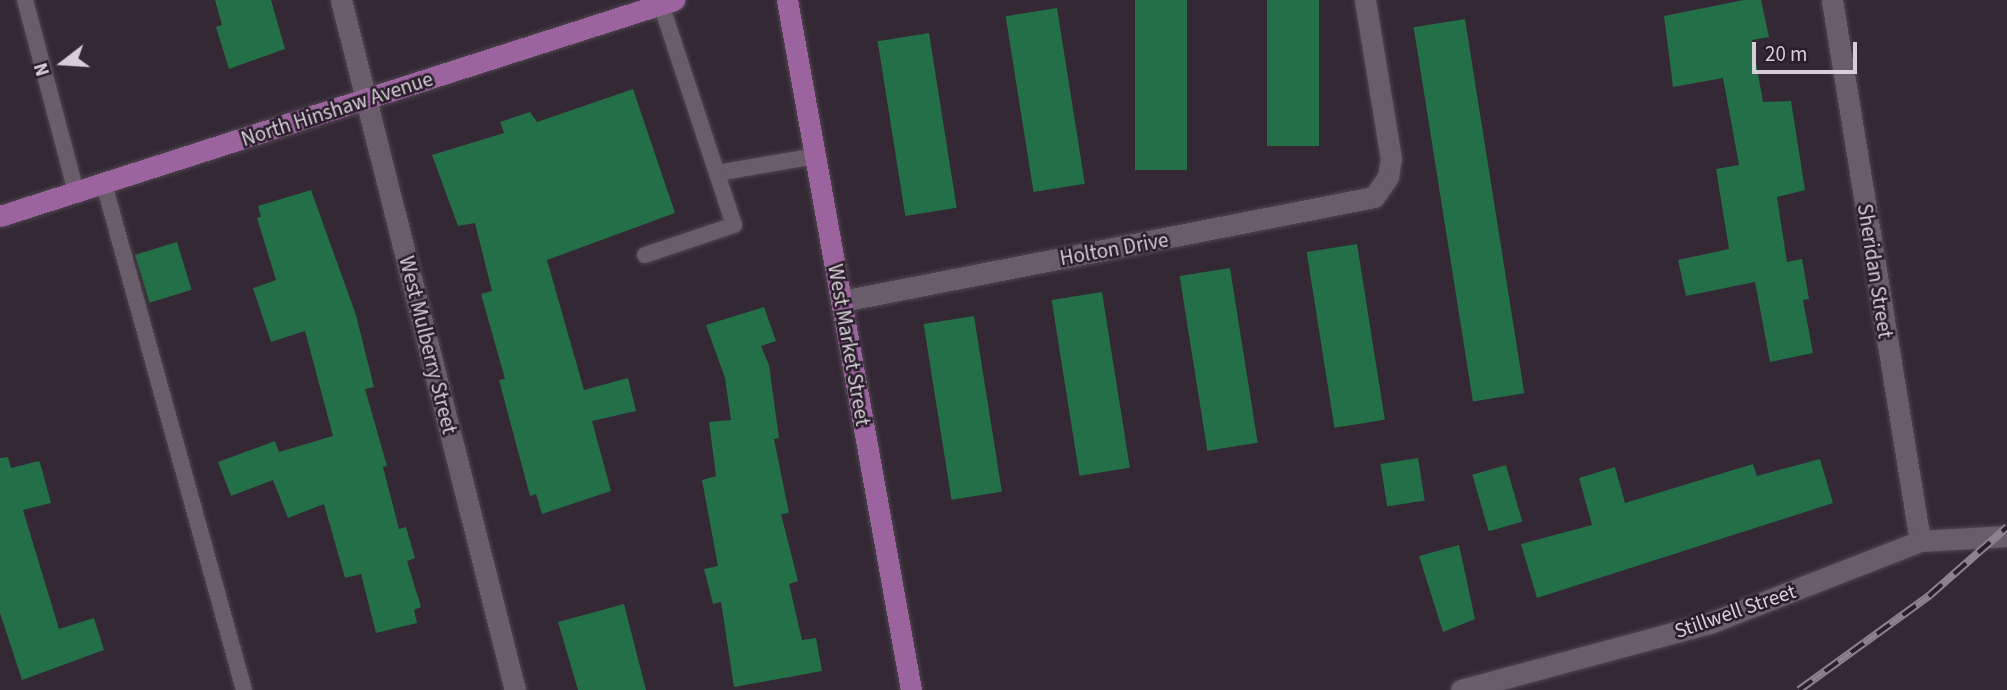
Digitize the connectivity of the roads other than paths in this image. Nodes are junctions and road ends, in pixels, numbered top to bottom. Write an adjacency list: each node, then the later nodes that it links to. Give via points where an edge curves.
1 (25, 0): 11 (lane)
2 (341, 0): 7 (street, West Mulberry Street)
3 (787, 0): 8 (main road, West Market Street)
4 (1365, 0): 14 (street, Holton Drive, via 1391,159 1382,188 1374,197 1353,205)
5 (1832, 0): 16 (street, Sheridan Street)
6 (668, 2): 7 (main road, North Hinshaw Avenue); 9 (lane)
7 (366, 100): 10 (main road, North Hinshaw Avenue); 18 (street, West Mulberry Street)
8 (815, 156): 9 (lane); 14 (main road, West Market Street)
9 (717, 173): 13 (lane, via 734,225)
10 (104, 184): 11 (main road, North Hinshaw Avenue); 17 (lane)
11 (76, 192): 12 (main road, North Hinshaw Avenue)
12 (0, 216)
13 (645, 255)
14 (842, 301): 19 (main road, West Market Street)
15 (2007, 536): 16 (street, Stillwell Street)
16 (1920, 541): 20 (street, Stillwell Street, via 1710,623)
17 (244, 690)
18 (515, 690)
19 (911, 690)
20 (1461, 690)

